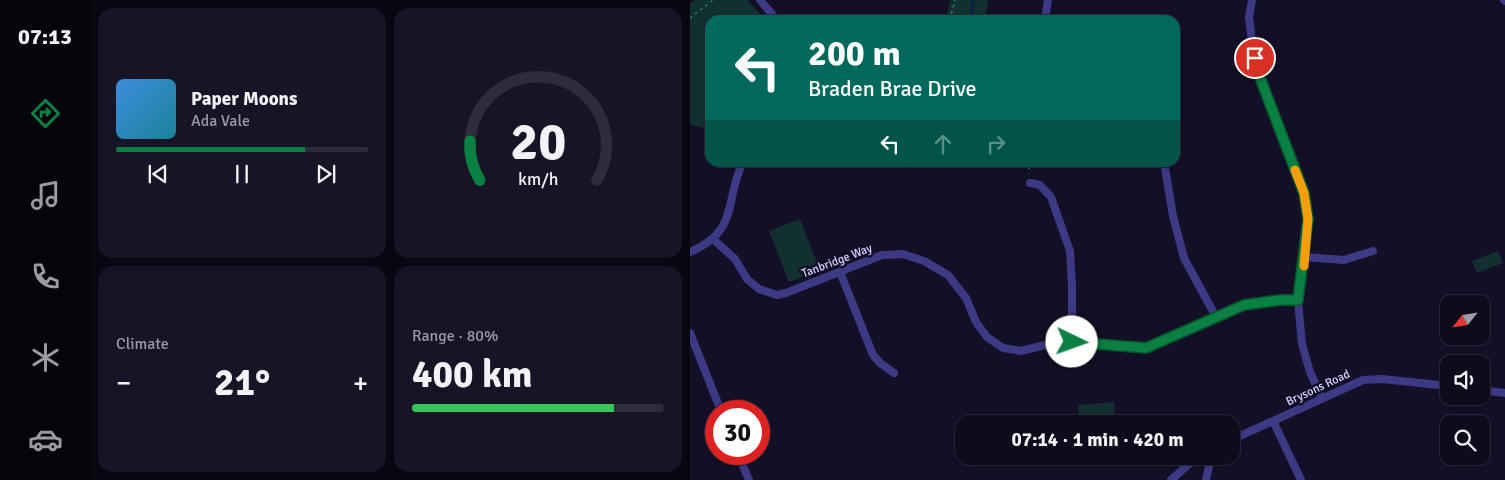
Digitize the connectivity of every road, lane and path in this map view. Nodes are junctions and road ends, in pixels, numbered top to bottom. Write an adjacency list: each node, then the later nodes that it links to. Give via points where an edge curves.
1 (713, 0): 9 (path)
2 (760, 0): 6 (street)
3 (955, 0): 7 (path)
4 (1048, 0): 8 (street)
5 (1252, 0): 17 (street, via 1249,17 1259,75 1304,193 1308,219)
6 (773, 15)
7 (951, 15)
8 (1046, 15)
9 (690, 18)
10 (741, 167): 14 (street, via 729,213)
11 (1028, 167): 13 (path)
12 (1165, 167): 20 (street, via 1184,258)
13 (1030, 182): 22 (street, via 1040,185 1050,197 1070,252)
14 (713, 239): 16 (street); 18 (street, Tanbridge Way, via 735,259 747,279 759,289 778,295)
15 (1373, 251): 17 (street, via 1344,260)
16 (690, 252)
17 (1305, 257): 19 (street)
18 (840, 272): 22 (street, Tanbridge Way, via 882,255 903,254 924,261 948,275 966,298 976,322 987,337 1003,348 1021,351 1057,342); 23 (street, via 873,355)
19 (1298, 300): 20 (street, Tanbridge Way, via 1244,305); 27 (street, via 1302,344)
20 (1216, 317): 22 (street, Tanbridge Way, via 1146,348)
21 (690, 333): 28 (street)
22 (1072, 342)
23 (894, 373)
24 (1440, 385): 27 (street, Brysons Road, via 1370,379)
25 (1490, 391): 26 (street)
26 (1505, 393)
27 (1322, 398): 29 (street, Brysons Road)
28 (717, 400)
29 (1273, 421): 30 (street, Brysons Road); 37 (street)
30 (1240, 436)
31 (743, 465): 34 (street)
32 (1188, 465): 35 (street)
33 (1209, 465): 36 (street)
34 (749, 480)
35 (1171, 480)
36 (1206, 480)
37 (1301, 480)

